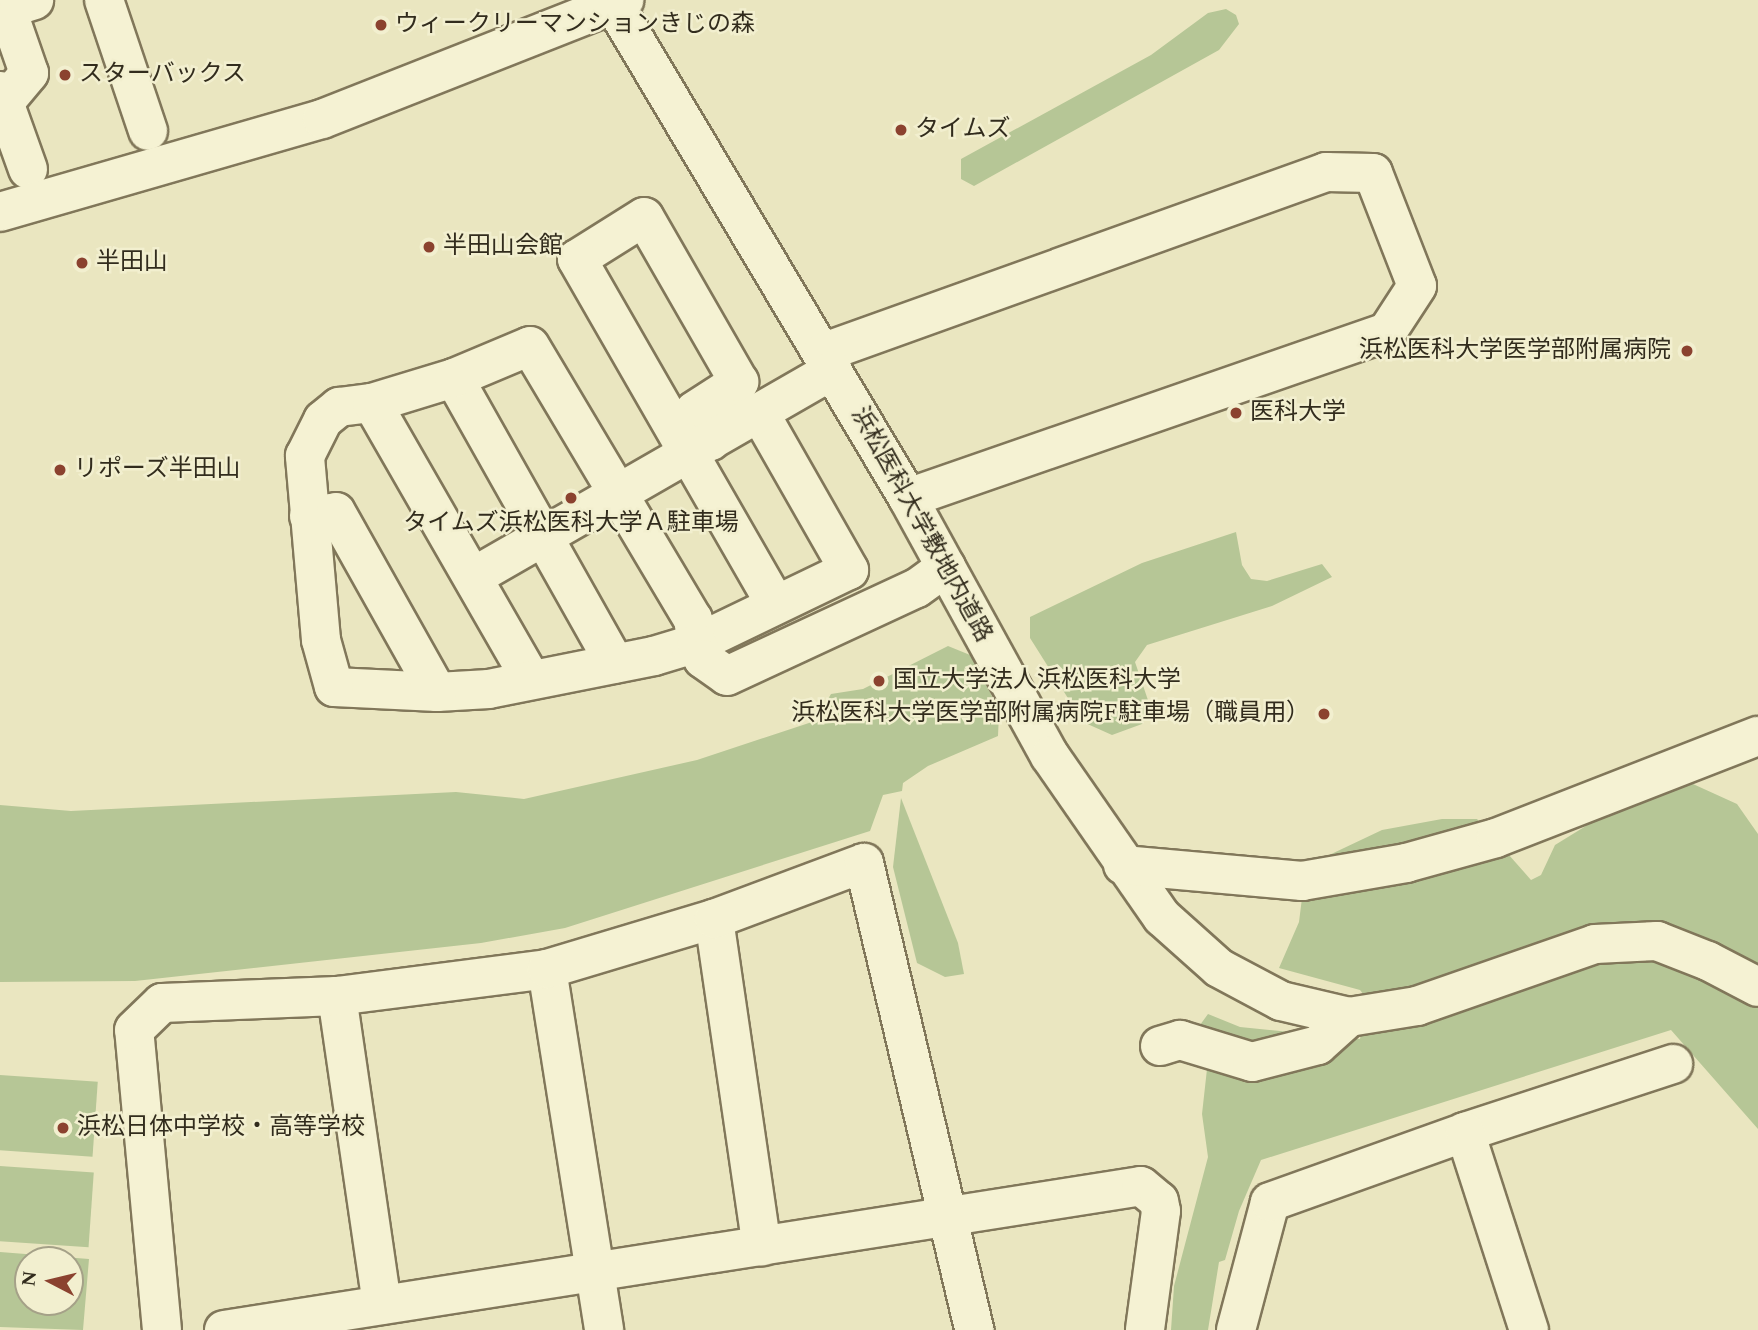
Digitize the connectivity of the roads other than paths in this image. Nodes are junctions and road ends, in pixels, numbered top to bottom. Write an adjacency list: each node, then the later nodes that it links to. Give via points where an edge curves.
1 (34, 0): 5 (street, via 19,5 10,18 29,73)
2 (104, 0): 3 (street, via 160,127)
3 (130, 0)
4 (619, 3): 7 (street, via 323,119); 8 (street, 浜松医科大学敷地内道路)
5 (2, 97): 6 (street)
6 (28, 169)
7 (0, 212)
8 (827, 361): 11 (street); 14 (street, 浜松医科大学敷地内道路); 14 (street, via 1326,172 1373,173 1417,286 1387,332)
9 (454, 378): 10 (street); 13 (street, via 530,346); 16 (street)
10 (372, 403): 15 (street, via 339,407 323,420 305,456); 18 (street)
11 (759, 412): 12 (street); 19 (street, via 849,570)
12 (699, 448): 12 (street, via 694,411 739,382 644,217 577,259); 13 (street); 19 (street)
13 (618, 494): 16 (street); 20 (street, via 693,619)
14 (908, 498): 17 (street, 浜松医科大学敷地内道路)
15 (309, 516): 23 (street, via 337,512); 23 (street, via 321,640 334,687)
16 (546, 536): 18 (street); 21 (street)
17 (946, 567): 20 (street, via 917,588 727,676 703,659); 25 (street, 浜松医科大学敷地内道路, via 1050,756)
18 (473, 578): 22 (street)
19 (775, 603): 20 (street)
20 (697, 643): 21 (street)
21 (615, 664): 22 (street)
22 (531, 679): 23 (street, via 489,689)
23 (437, 692)
24 (1758, 736): 25 (street, via 1496,838 1406,863 1302,881)
25 (1123, 865): 30 (street, 浜松医科大学敷地内道路, via 1162,917 1219,968 1281,1000)
26 (714, 919): 27 (street); 34 (street, via 864,863); 35 (street)
27 (547, 969): 29 (street); 36 (street)
28 (1758, 987): 30 (street, 浜松医科大学敷地内道路, via 1657,941 1595,944 1417,1006)
29 (337, 996): 37 (street); 38 (street, via 162,1003 134,1030)
30 (1349, 1017): 31 (street, via 1318,1045 1252,1062 1180,1040)
31 (1160, 1046)
32 (1673, 1064): 33 (street)
33 (1465, 1132): 43 (street, via 1270,1202); 44 (street)
34 (945, 1216): 35 (street); 41 (street); 42 (street, via 1141,1186 1159,1200 1161,1211)
35 (762, 1247): 36 (street)
36 (594, 1272): 37 (street); 40 (street)
37 (382, 1305): 39 (street)
38 (162, 1330)
39 (224, 1330)
40 (604, 1330)
41 (974, 1330)
42 (1145, 1330)
43 (1236, 1330)
44 (1529, 1330)

